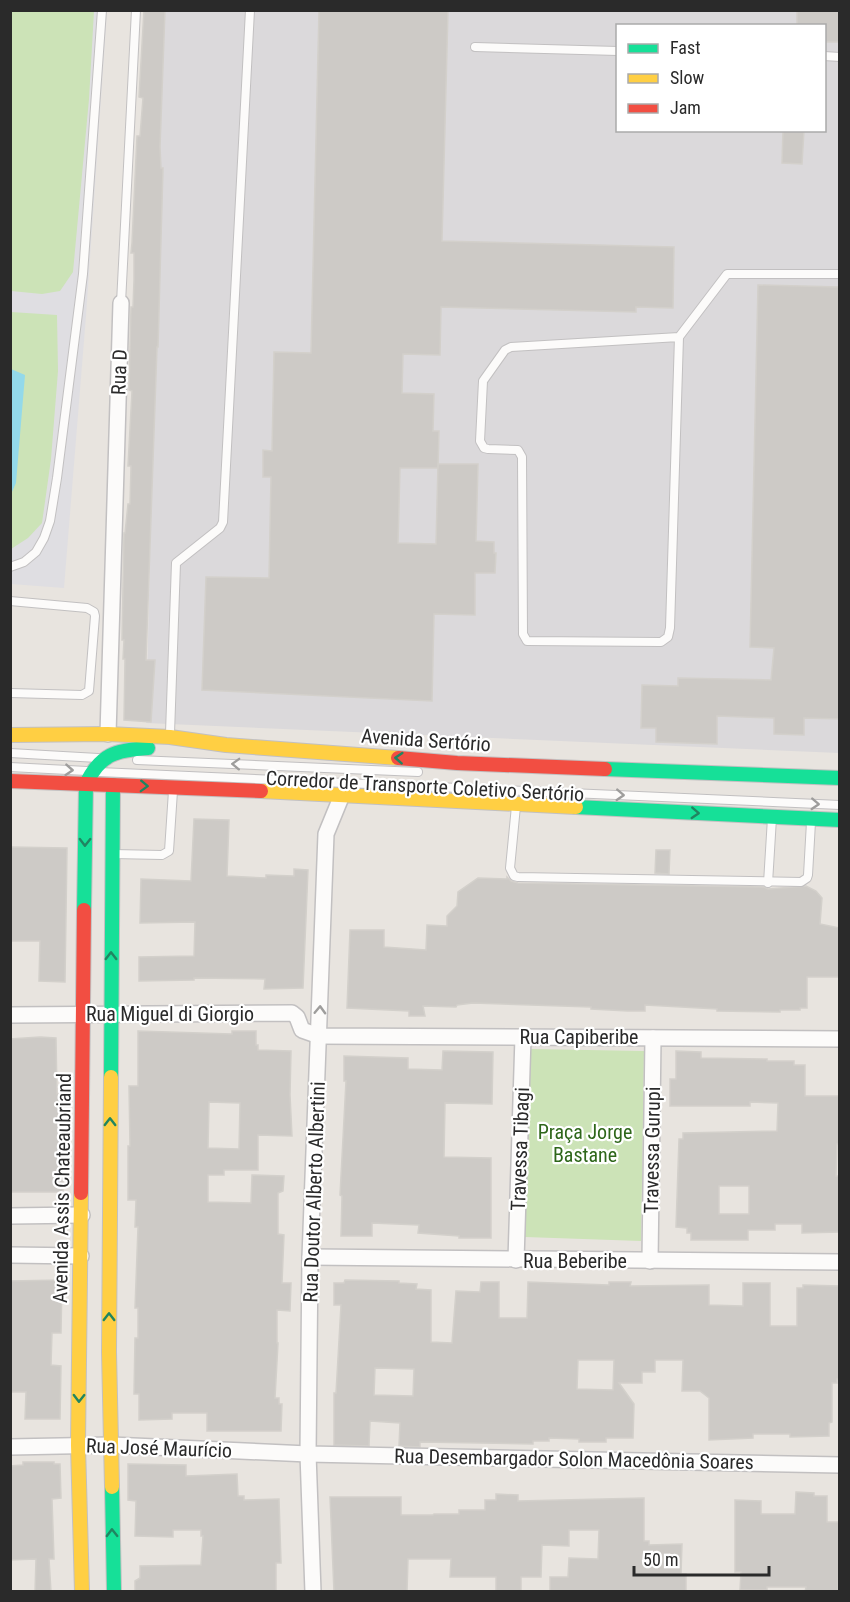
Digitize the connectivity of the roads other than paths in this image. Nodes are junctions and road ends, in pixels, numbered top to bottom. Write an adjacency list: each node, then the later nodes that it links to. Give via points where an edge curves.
1 (102, 10): 9 (lane, via 83,274 50,522 36,552)
2 (136, 10): 7 (lane, Rua D)
3 (250, 10): 14 (lane, via 223,522 176,563)
4 (475, 47): 5 (lane)
5 (616, 51)
6 (840, 274): 8 (lane, via 727,274)
7 (121, 303): 12 (street, Rua D)
8 (679, 337): 8 (lane, via 668,637 661,642 527,641 523,634 522,458 518,450 488,449 482,445 483,381 511,347)
9 (10, 567)
10 (10, 601): 11 (lane, via 87,608 95,616 91,687 86,694)
11 (10, 693)
12 (108, 734): 13 (main road, Avenida Sertório); 14 (main road, Avenida Sertório)
13 (10, 735)
14 (170, 737): 15 (main road, Avenida Sertório)
15 (226, 745): 17 (main road, via 129,748); 21 (main road, Avenida Sertório, one-way to 15, via 457,762)
16 (10, 753): 17 (lane, Corredor de Transporte Coletivo Sertório)
17 (103, 758): 19 (lane, Corredor de Transporte Coletivo Sertório, one-way to 17); 20 (main road)
18 (10, 767): 20 (lane, Corredor de Transporte Coletivo Sertório, one-way to 20)
19 (424, 772)
20 (88, 778): 22 (main road); 23 (main road); 27 (lane, Corredor de Transporte Coletivo Sertório, one-way to 27); 34 (main road, Avenida Assis Chateaubriand, one-way to 34)
21 (840, 778)
22 (10, 781)
23 (113, 785): 24 (main road, one-way to 24); 31 (main road, Avenida Assis Chateaubriand)
24 (173, 787): 25 (main road); 31 (lane, via 169,851 162,855)
25 (342, 795): 26 (main road); 36 (street, Rua Doutor Alberto Albertini, one-way to 25, via 326,834)
26 (516, 804): 28 (main road, one-way to 28); 32 (lane, via 510,868 514,876)
27 (840, 805)
28 (772, 817): 29 (main road); 32 (lane)
29 (812, 819): 30 (main road); 32 (lane, via 807,878 801,882)
30 (840, 820)
31 (111, 854): 35 (main road, Avenida Assis Chateaubriand, one-way to 31)
32 (768, 883)
33 (10, 1015): 34 (street, Rua Miguel di Giorgio)
34 (83, 1015): 35 (street, Rua Miguel di Giorgio); 40 (main road, Avenida Assis Chateaubriand)
35 (110, 1015): 36 (street, Rua Miguel di Giorgio, via 292,1013 302,1030); 48 (main road, Avenida Assis Chateaubriand, one-way to 35)
36 (319, 1036): 37 (street, Rua Capiberibe); 44 (street, Rua Doutor Alberto Albertini)
37 (523, 1037): 38 (street, Rua Capiberibe); 45 (street, Travessa Tibagi)
38 (653, 1038): 39 (street, Rua Capiberibe); 46 (street, Travessa Gurupi)
39 (840, 1039)
40 (82, 1215): 41 (street); 43 (main road, Avenida Assis Chateaubriand)
41 (10, 1216)
42 (10, 1255): 43 (street)
43 (81, 1256): 48 (main road, Avenida Assis Chateaubriand)
44 (310, 1257): 45 (street, Rua Beberibe); 52 (street, Rua Doutor Alberto Albertini)
45 (516, 1260): 46 (street, Rua Beberibe)
46 (650, 1261): 47 (street, Rua Beberibe)
47 (840, 1262)
48 (95, 1352): 49 (main road, Avenida Assis Chateaubriand); 50 (main road, Avenida Assis Chateaubriand, one-way to 50)
49 (111, 1444): 50 (street, Rua José Maurício); 52 (street, Rua José Maurício); 55 (main road, Avenida Assis Chateaubriand, one-way to 49)
50 (78, 1445): 51 (street, Rua José Maurício); 54 (main road, Avenida Assis Chateaubriand)
51 (10, 1447)
52 (308, 1454): 53 (street, Rua Desembargador Solon Macedônia Soares); 56 (street, Rua Doutor Alberto Albertini)
53 (840, 1465)
54 (82, 1592)
55 (114, 1592)
56 (313, 1592)

